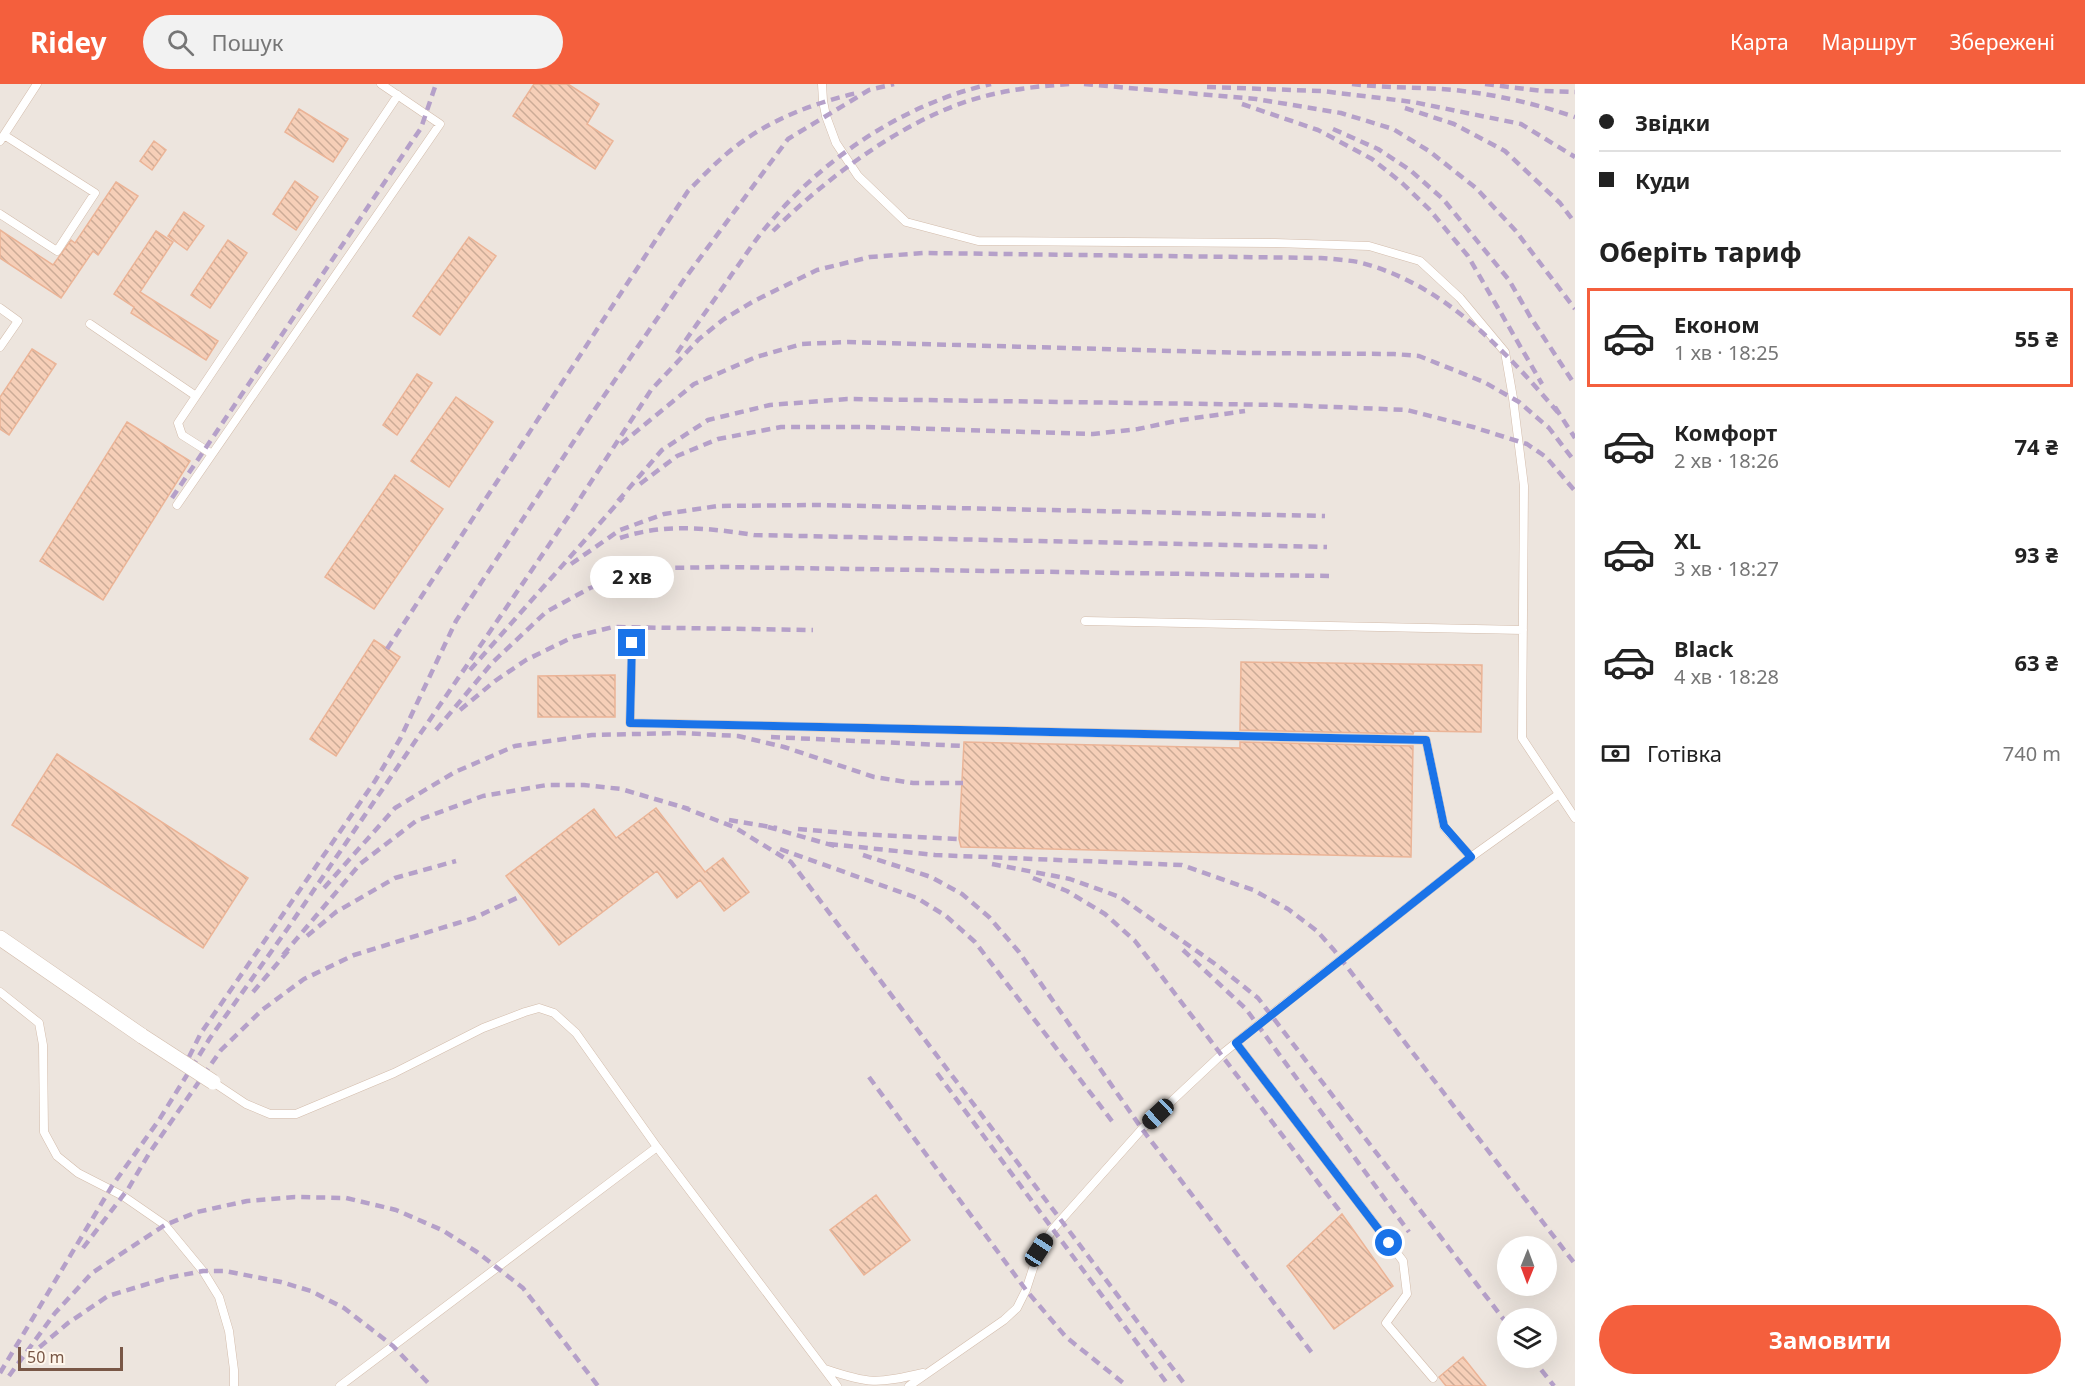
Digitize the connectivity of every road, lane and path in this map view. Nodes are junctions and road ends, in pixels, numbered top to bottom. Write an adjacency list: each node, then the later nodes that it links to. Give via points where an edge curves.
1 (37, 84): 5 (lane)
2 (381, 84): 4 (lane)
3 (822, 84): 14 (lane, via 826,116 844,155 858,176 906,222 978,241 1369,246 1420,261 1460,298 1505,352 1524,486)
4 (398, 95): 10 (lane); 11 (lane, via 440,124)
5 (2, 138): 6 (lane, via 95,193 57,251)
6 (0, 214)
7 (0, 308): 9 (lane, via 18,321)
8 (90, 324): 10 (lane)
9 (0, 347)
10 (196, 396): 11 (lane, via 178,423 182,435)
11 (212, 454): 12 (lane)
12 (177, 505)
13 (1085, 621): 14 (lane)
14 (1523, 630): 16 (lane, via 1522,738)
15 (632, 643): 18 (lane, via 630,723 1426,740 1444,826)
16 (1559, 794): 17 (lane); 18 (lane)
17 (1575, 818)
18 (1471, 857): 21 (lane)
19 (0, 938): 22 (street, bridge)
20 (0, 992): 27 (lane, via 39,1023 44,1132 57,1156 78,1173 123,1196 165,1225 203,1270 219,1297 229,1331)
21 (1236, 1043): 25 (lane, via 1142,1129 1053,1229 1039,1250 1017,1308); 26 (lane, via 1403,1261 1407,1294 1386,1323)
22 (213, 1082): 23 (lane, via 246,1104 270,1114 296,1114 394,1073 483,1028 539,1008 554,1013 576,1033)
23 (657, 1148): 24 (lane); 28 (lane)
24 (825, 1369): 25 (lane, via 858,1381 874,1382); 29 (lane)
25 (927, 1372): 30 (lane)
26 (1433, 1378)
27 (234, 1386)
28 (340, 1386)
29 (837, 1386)
30 (909, 1386)

